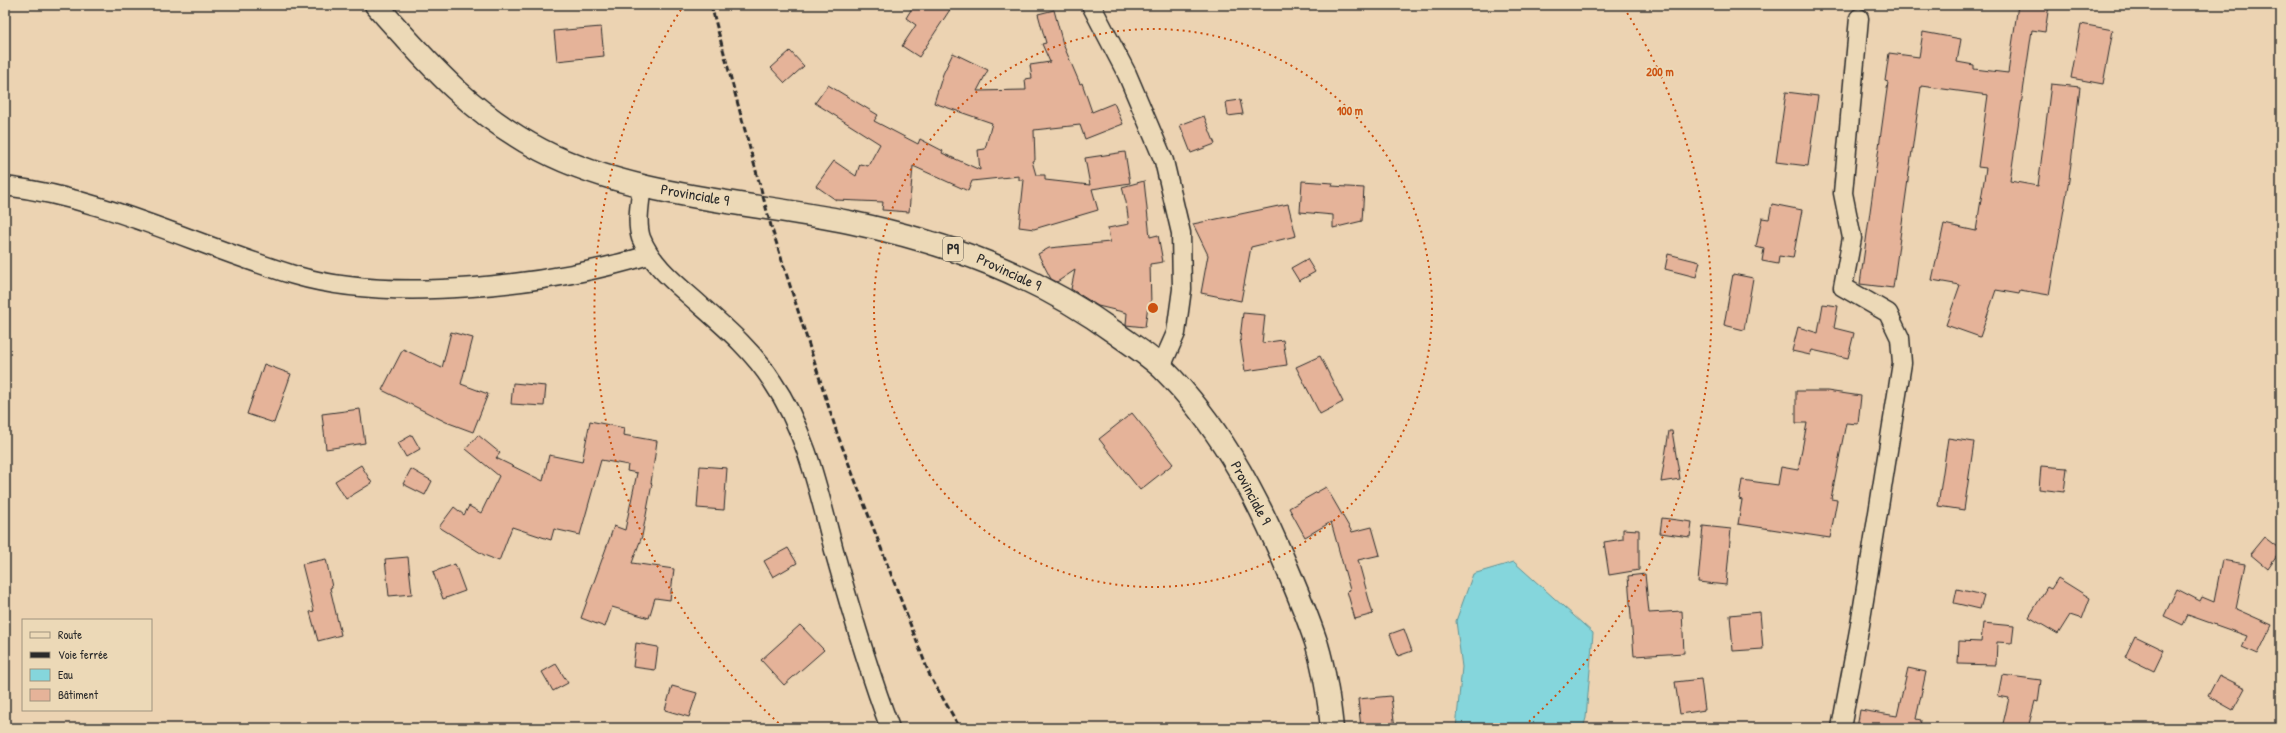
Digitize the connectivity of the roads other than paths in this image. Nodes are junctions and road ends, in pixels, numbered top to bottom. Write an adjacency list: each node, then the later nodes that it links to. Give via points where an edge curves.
1 (376, 5): 5 (main road, Provinciale 9 / P9, via 426,62 464,100 504,129 543,151 598,173)
2 (1091, 5): 7 (street, via 1127,74 1164,161 1181,233 1182,289 1176,333)
3 (1859, 18): 10 (street, via 1842,193 1852,238 1844,287 1888,313 1900,338 1902,363)
4 (5, 186): 6 (street, via 91,204 225,253 296,275 356,286 410,289 518,282 610,267)
5 (642, 186): 6 (street, via 639,208 641,236); 7 (main road, Provinciale 9 / P9, via 850,223 960,250 1008,270 1078,306)
6 (649, 255): 8 (street, via 671,279 739,341 771,379 785,401 804,444 838,565)
7 (1162, 367): 9 (main road, Provinciale 9 / P9, via 1216,432 1247,480 1271,531 1317,646 1328,694)
8 (890, 728)
9 (1332, 728)
10 (1841, 728)

